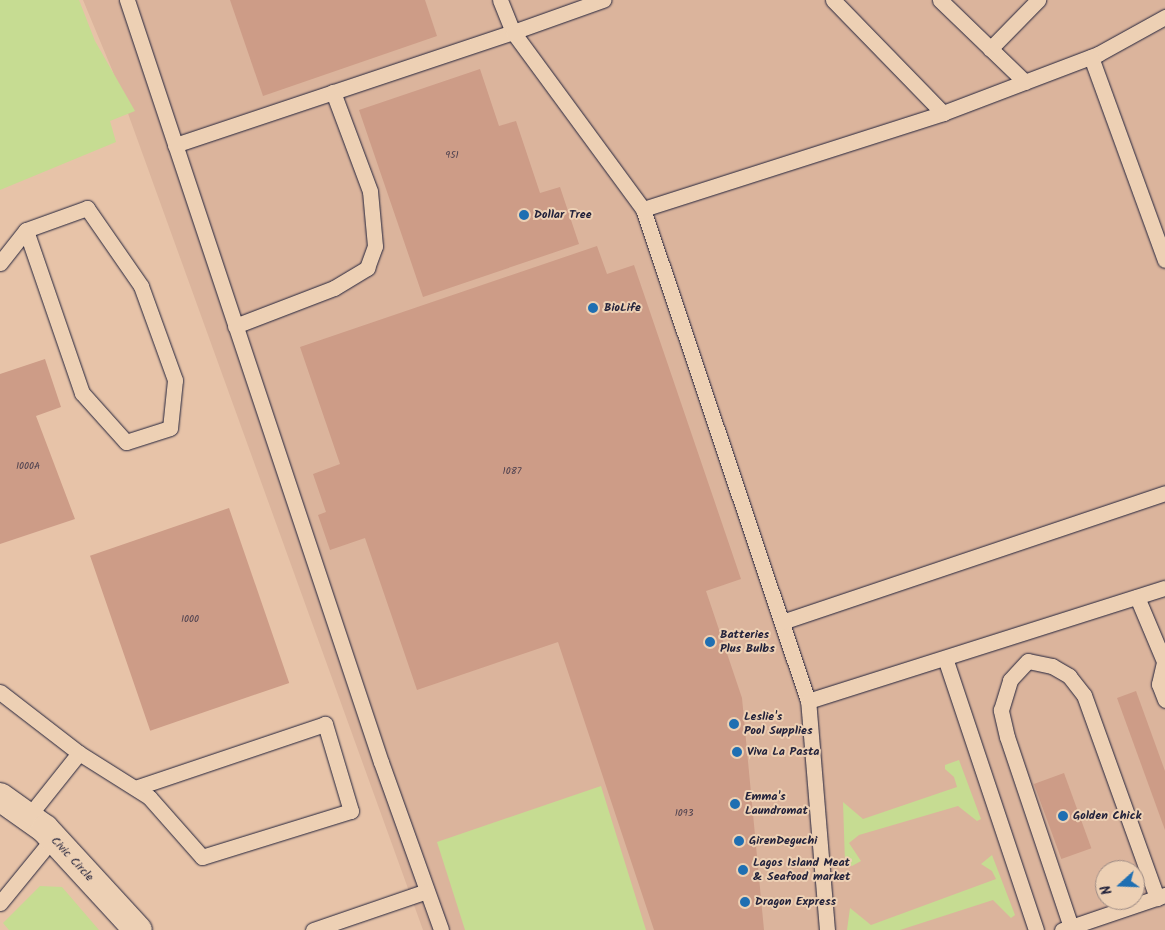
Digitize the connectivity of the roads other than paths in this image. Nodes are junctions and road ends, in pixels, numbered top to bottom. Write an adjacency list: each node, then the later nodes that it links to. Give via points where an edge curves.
1 (127, 0): 14 (lane)
2 (500, 0): 8 (lane)
3 (602, 0): 8 (lane)
4 (832, 0): 13 (lane)
5 (940, 0): 9 (lane)
6 (1038, 0): 9 (lane)
7 (1165, 17): 10 (lane)
8 (513, 32): 12 (lane); 15 (lane)
9 (990, 49): 11 (lane)
10 (1091, 57): 11 (lane); 16 (lane)
11 (1025, 82): 13 (lane)
12 (332, 92): 14 (lane); 20 (lane, via 370,191 374,246 367,268 334,288)
13 (943, 113): 15 (lane)
14 (174, 145): 20 (lane)
15 (643, 209): 24 (lane)
16 (1159, 223): 18 (lane)
17 (26, 230): 17 (lane, via 87,208 141,286 175,380 170,428 126,442 82,394); 19 (lane)
18 (1165, 260)
19 (0, 263)
20 (235, 326): 37 (lane)
21 (1165, 494): 24 (lane)
22 (1165, 588): 23 (lane)
23 (1137, 597): 25 (lane); 27 (lane)
24 (782, 622): 31 (lane)
25 (1018, 635): 26 (lane); 28 (lane)
26 (945, 658): 31 (lane); 45 (lane)
27 (1164, 659): 30 (lane, via 1159,684)
28 (1028, 661): 38 (lane, via 1052,666 1069,676 1084,695); 40 (lane, via 1010,680 1001,710)
29 (0, 692): 32 (lane)
30 (1165, 700)
31 (808, 702): 44 (lane)
32 (79, 753): 33 (lane); 35 (lane)
33 (135, 788): 33 (lane, via 149,797 202,857 351,811 325,724)
34 (0, 796): 35 (street, Civic Circle)
35 (28, 817): 36 (street, Civic Circle)
36 (53, 838): 39 (lane); 41 (street, Civic Circle)
37 (427, 891): 42 (lane); 43 (lane)
38 (1161, 897): 40 (lane)
39 (0, 903)
40 (1066, 928)
41 (138, 930)
42 (313, 930)
43 (441, 930)
44 (827, 930)
45 (1036, 930)

